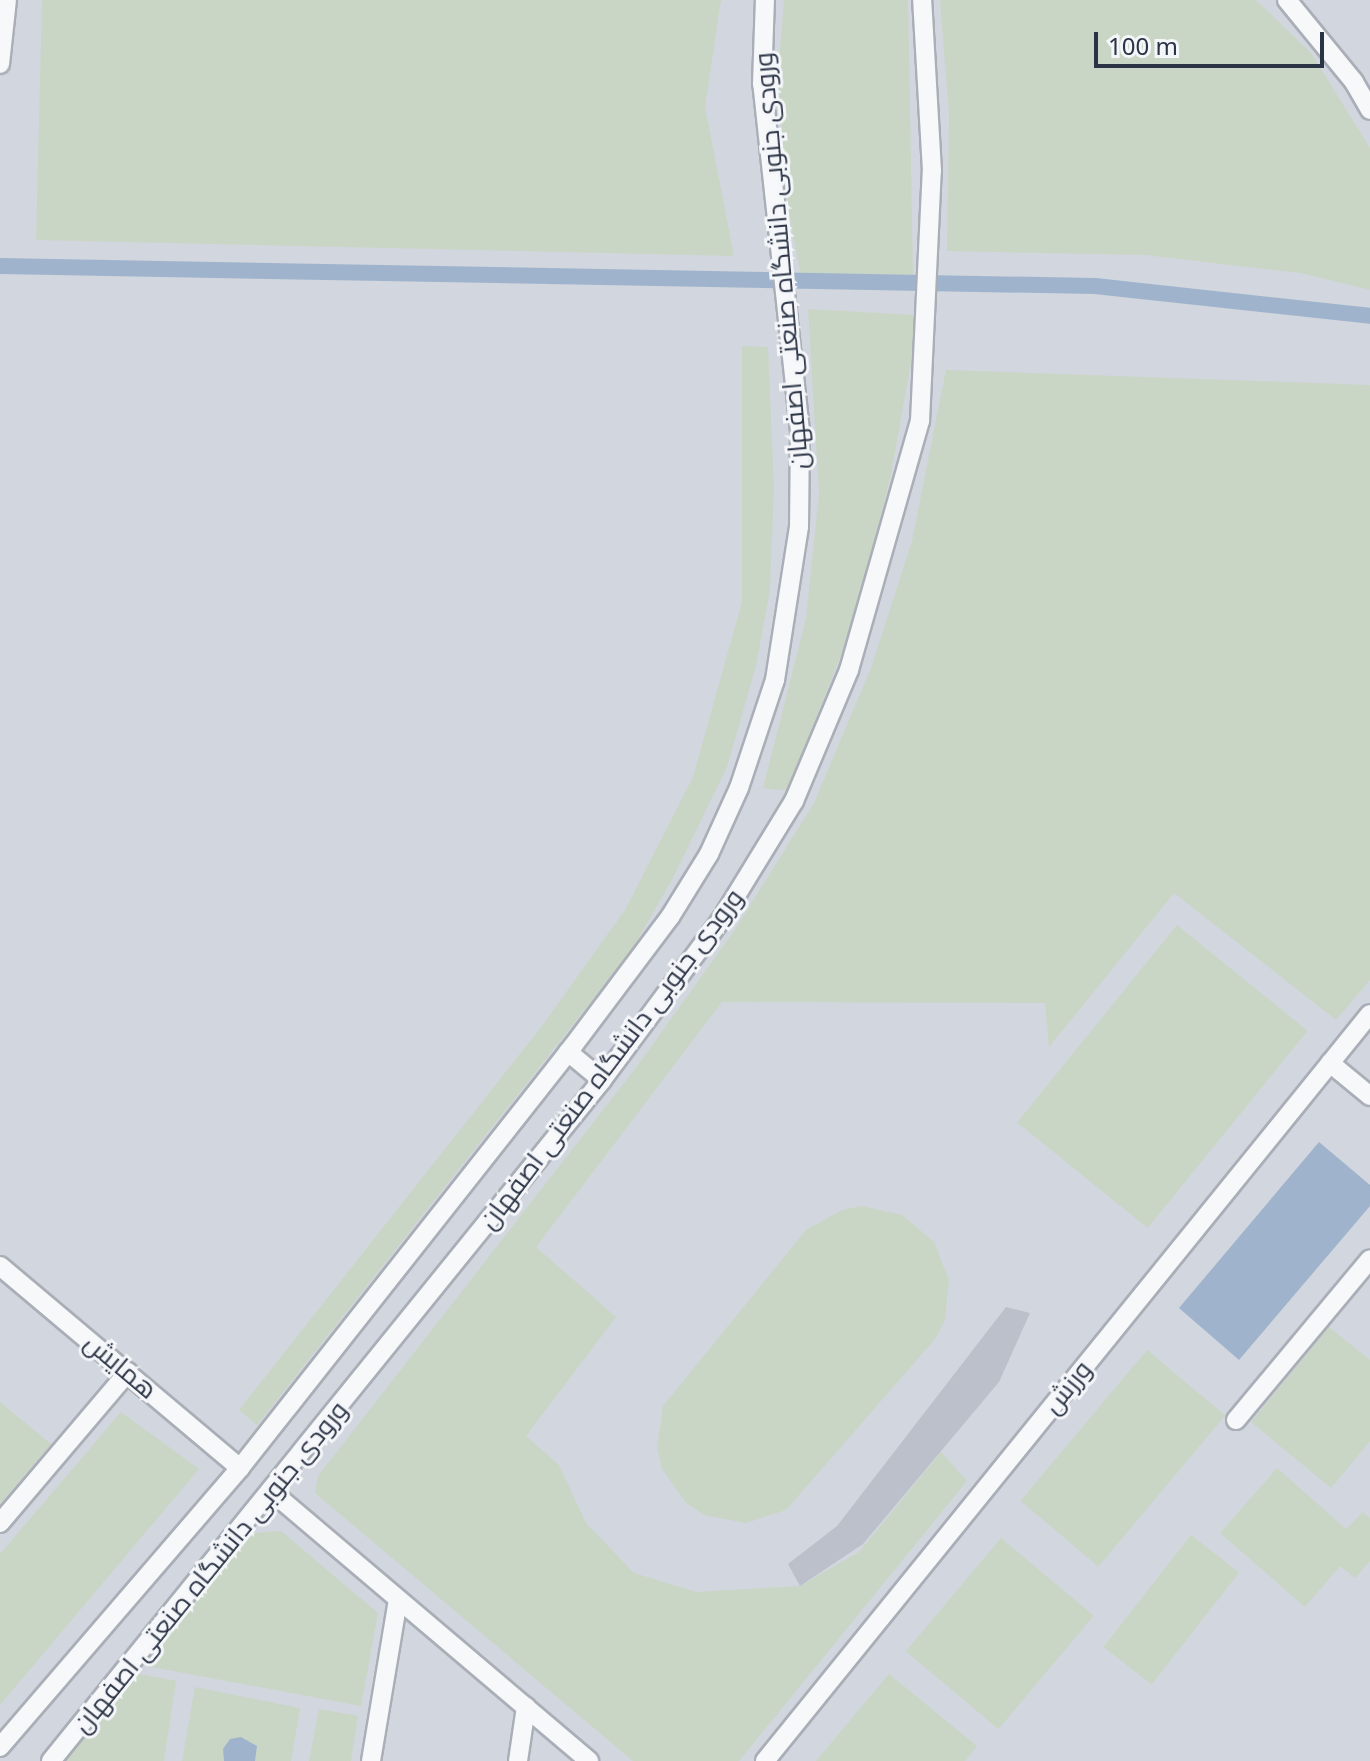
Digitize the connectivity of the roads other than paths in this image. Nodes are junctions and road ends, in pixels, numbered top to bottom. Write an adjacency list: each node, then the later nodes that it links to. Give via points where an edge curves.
1 (7, 0): 5 (street)
2 (765, 0): 8 (street, ورودی جنوبی دانشگاه صنعتی اصفهان, via 762,84 800,431 799,527 779,662 757,743 709,854)
3 (922, 0): 10 (street, ورودی جنوبی دانشگاه صنعتی اصفهان, via 932,171 930,266 920,421 900,502 849,670 794,801 721,920)
4 (1287, 0): 6 (street, via 1354,82)
5 (0, 64)
6 (1370, 110)
7 (1370, 1014): 9 (street, ورزش)
8 (568, 1052): 10 (street); 16 (street, ورودی جنوبی دانشگاه صنعتی اصفهان)
9 (1330, 1063): 11 (street); 26 (street, ورزش)
10 (602, 1080): 17 (street, ورودی جنوبی دانشگاه صنعتی اصفهان)
11 (1370, 1096)
12 (1370, 1259): 15 (street)
13 (0, 1266): 14 (street, همایش)
14 (128, 1372): 16 (street, همایش); 18 (street)
15 (1236, 1420)
16 (240, 1468): 21 (street, ورودی جنوبی دانشگاه صنعتی اصفهان)
17 (272, 1492): 19 (street); 22 (street, ورودی جنوبی دانشگاه صنعتی اصفهان)
18 (0, 1523)
19 (398, 1599): 20 (street); 23 (street)
20 (526, 1707): 24 (street); 25 (street)
21 (0, 1747)
22 (51, 1761)
23 (371, 1761)
24 (518, 1761)
25 (589, 1761)
26 (765, 1761)

